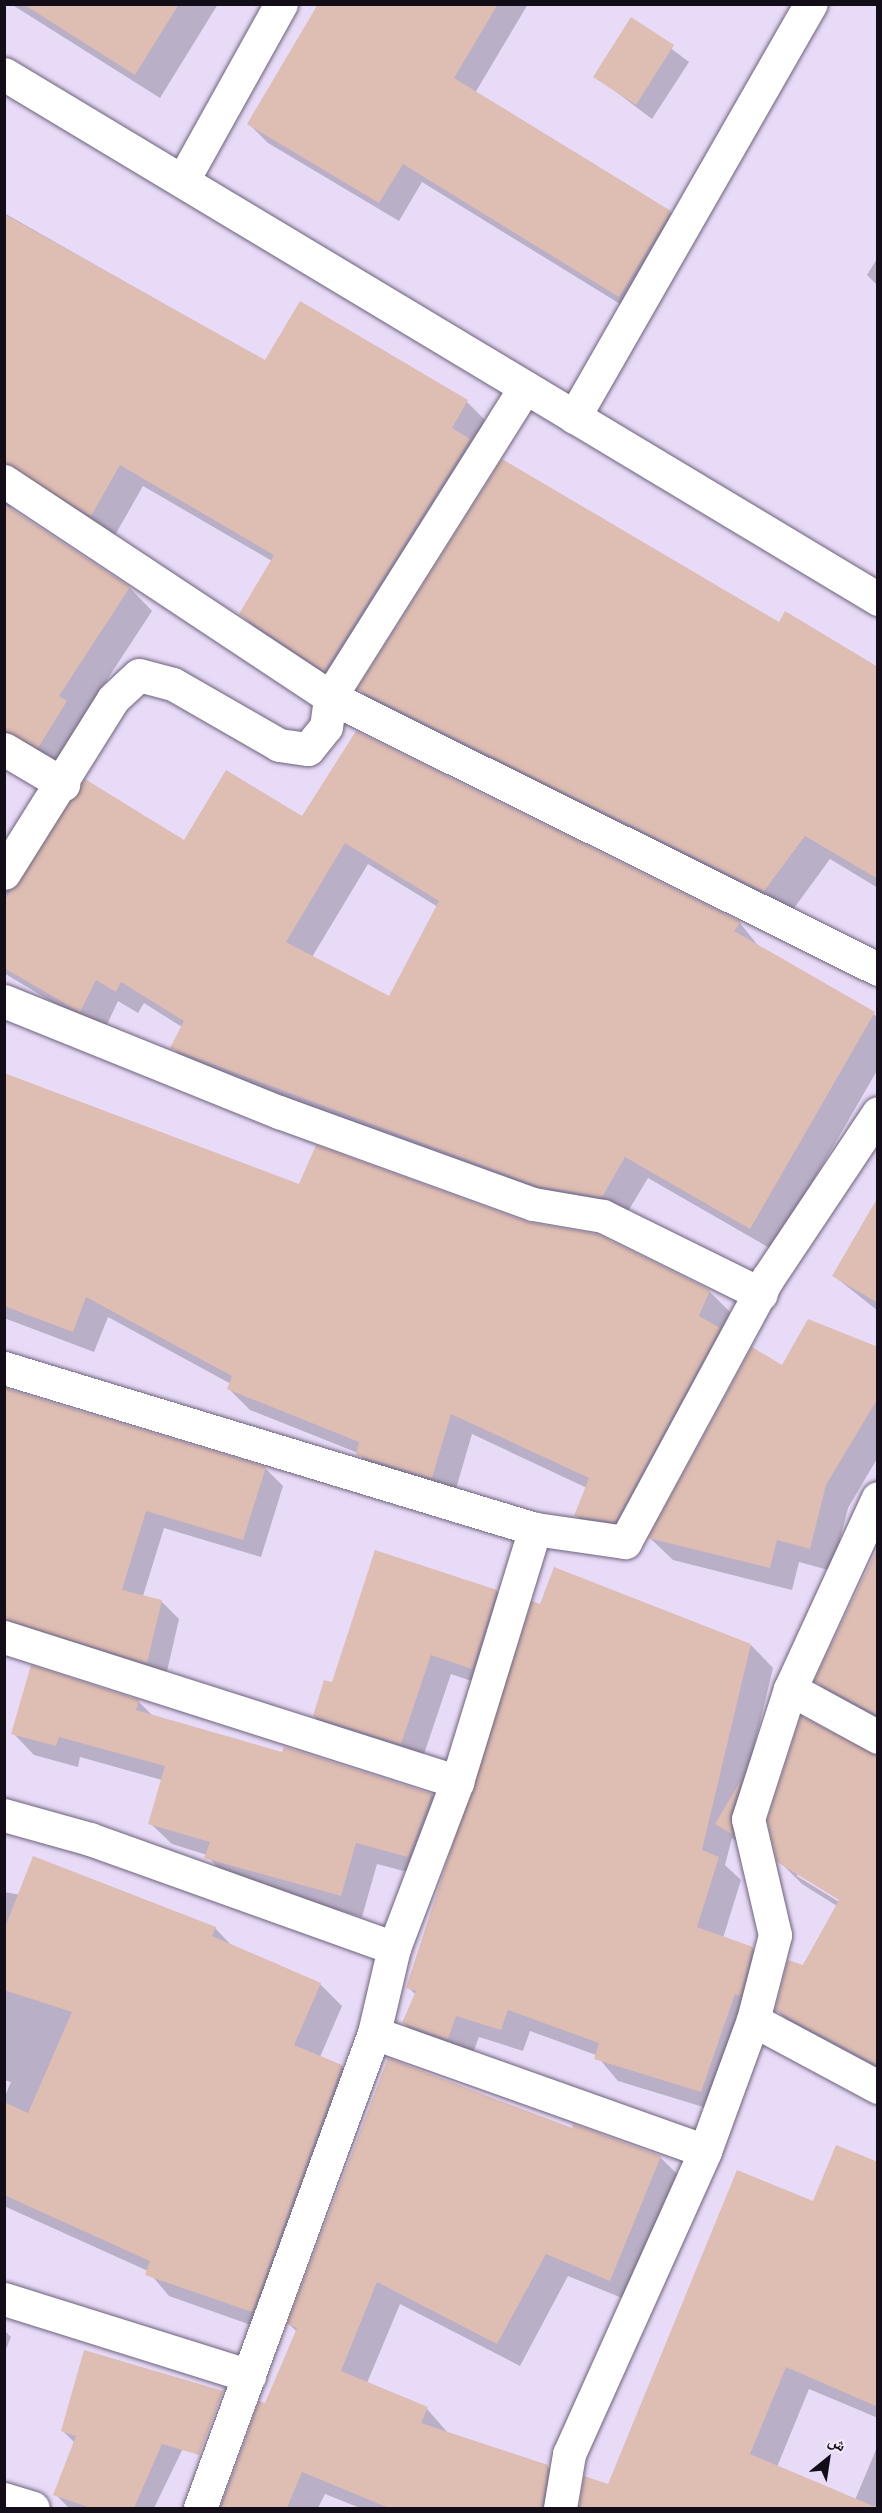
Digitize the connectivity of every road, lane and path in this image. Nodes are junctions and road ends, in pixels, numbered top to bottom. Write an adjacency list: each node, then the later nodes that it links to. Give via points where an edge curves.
1 (811, 4): 6 (street)
2 (273, 7): 4 (street)
3 (4, 74): 4 (street)
4 (184, 178): 5 (street)
5 (525, 387): 6 (street); 9 (street)
6 (574, 417): 8 (street)
7 (4, 481): 9 (street)
8 (878, 599)
9 (330, 697): 11 (street, via 326,727 308,749 279,745 173,684 139,675 114,699); 13 (street)
10 (4, 749): 11 (street)
11 (63, 784): 12 (street)
12 (4, 873)
13 (878, 969)
14 (4, 1001): 16 (street, via 279,1112 532,1204 603,1216)
15 (878, 1113): 16 (street)
16 (761, 1294): 19 (street, via 625,1542)
17 (4, 1368): 19 (street)
18 (878, 1498): 21 (street)
19 (535, 1528): 23 (street)
20 (4, 1637): 23 (street)
21 (790, 1689): 22 (street); 26 (street, via 748,1819 775,1935)
22 (878, 1737)
23 (456, 1782): 25 (street)
24 (4, 1815): 25 (street, via 90,1839)
25 (394, 1948): 27 (street)
26 (753, 2020): 28 (street); 29 (street)
27 (374, 2033): 29 (street); 31 (street)
28 (878, 2087)
29 (705, 2151): 35 (street, via 598,2382 569,2454)
30 (4, 2299): 31 (street)
31 (249, 2376): 34 (street)
32 (4, 2499): 33 (street)
33 (33, 2508)
34 (200, 2508)
35 (560, 2508)

